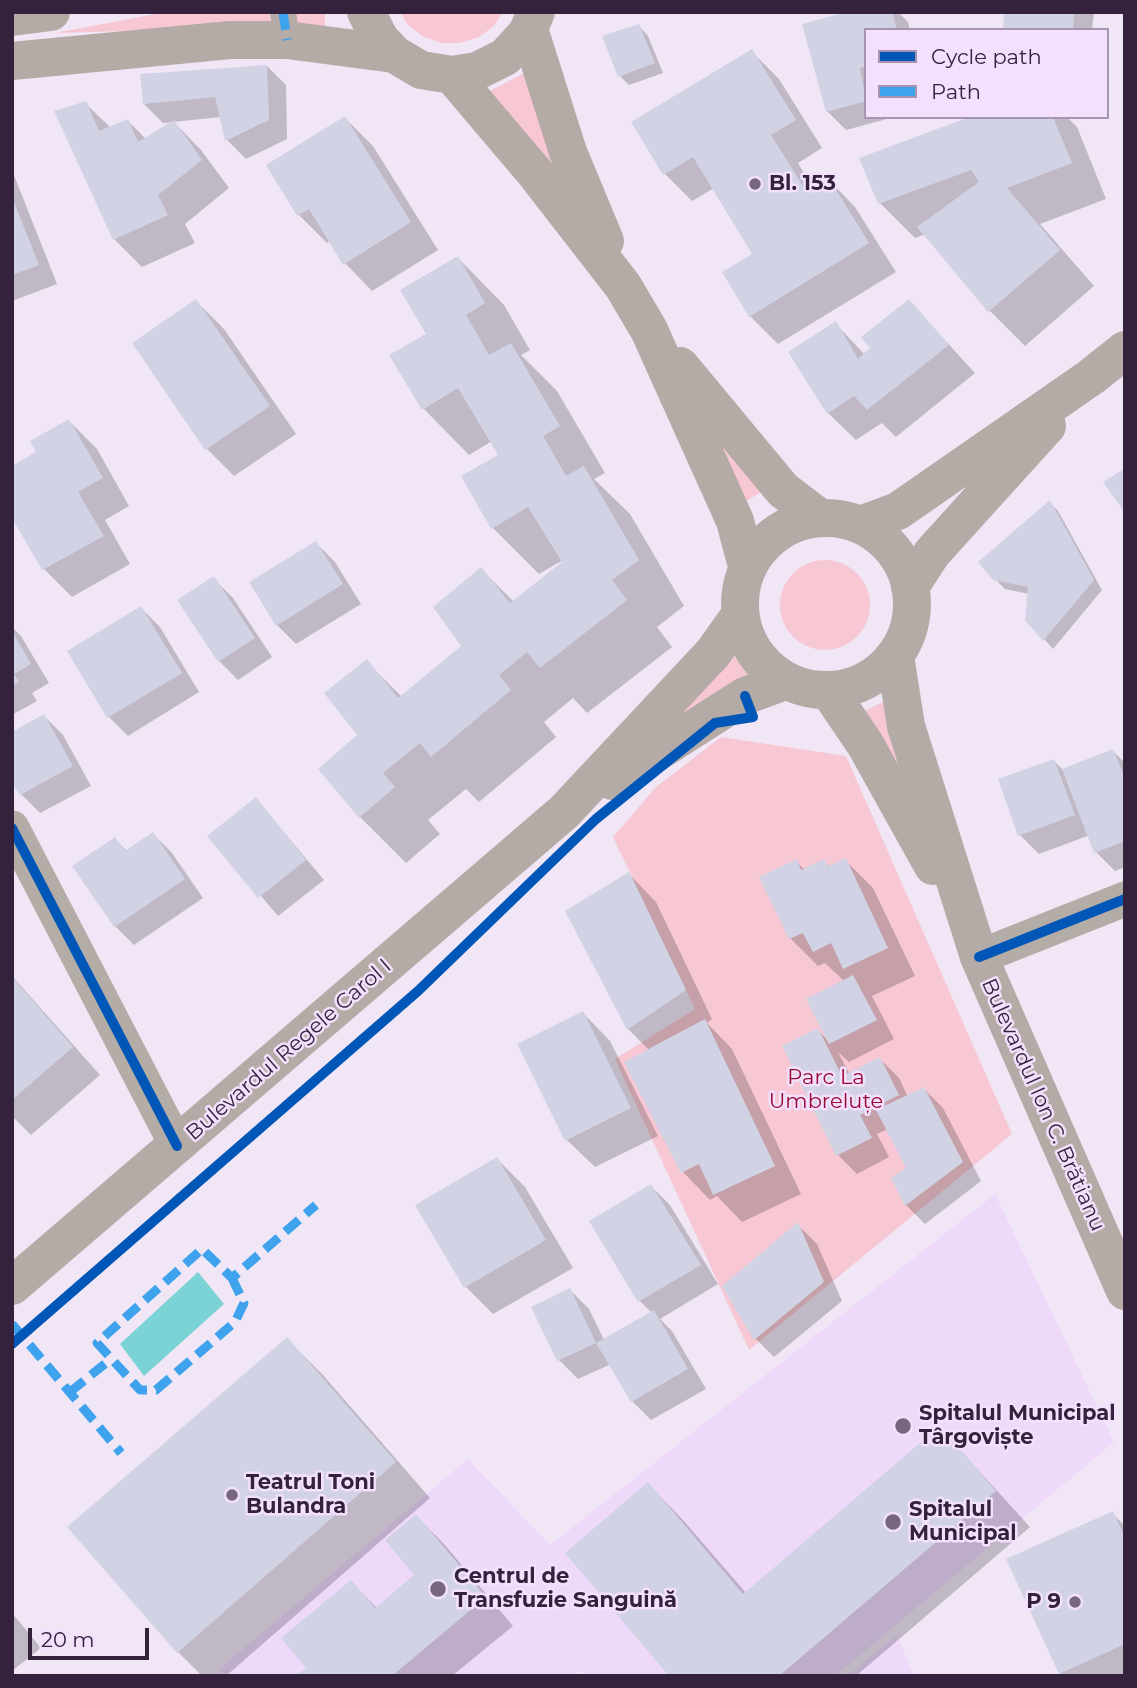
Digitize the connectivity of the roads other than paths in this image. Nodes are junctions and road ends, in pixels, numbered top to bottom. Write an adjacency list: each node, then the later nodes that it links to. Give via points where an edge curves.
1 (51, 12): 3 (main road)
2 (366, 12): 6 (main road)
3 (12, 17)
4 (538, 18): 8 (main road, via 496,63); 9 (main road, via 568,152)
5 (285, 26): 6 (main road); 7 (main road, via 230,40)
6 (394, 54): 8 (main road, via 421,70)
7 (12, 61)
8 (452, 75): 9 (main road)
9 (623, 286): 10 (main road)
10 (649, 330): 13 (main road, via 783,490); 15 (main road, via 735,521)
11 (1125, 350): 12 (main road)
12 (1091, 377): 14 (main road, via 898,511); 16 (main road, via 932,553)
13 (820, 518): 14 (main road); 15 (main road, via 793,524 774,535)
14 (860, 525): 16 (main road, via 889,546 905,569)
15 (747, 566): 17 (main road)
16 (910, 587): 18 (main road, via 910,623)
17 (740, 615): 19 (main road, via 755,653); 21 (main road, Bulevardul Regele Carol I, via 713,653)
18 (895, 656): 20 (main road, via 864,682); 24 (main road, Bulevardul Ion C. Brătianu, via 906,726)
19 (785, 681): 20 (main road); 21 (main road, Bulevardul Regele Carol I, via 745,696)
20 (829, 691): 24 (main road, Bulevardul Ion C. Brătianu, via 865,744)
21 (564, 812): 25 (main road, Bulevardul Regele Carol I)
22 (12, 828): 25 (street)
23 (1125, 899): 24 (street, Bulevardul Ion C. Brătianu)
24 (976, 949): 26 (main road, Bulevardul Ion C. Brătianu)
25 (177, 1146): 27 (main road, Bulevardul Regele Carol I)
26 (1122, 1276)
27 (12, 1286)

